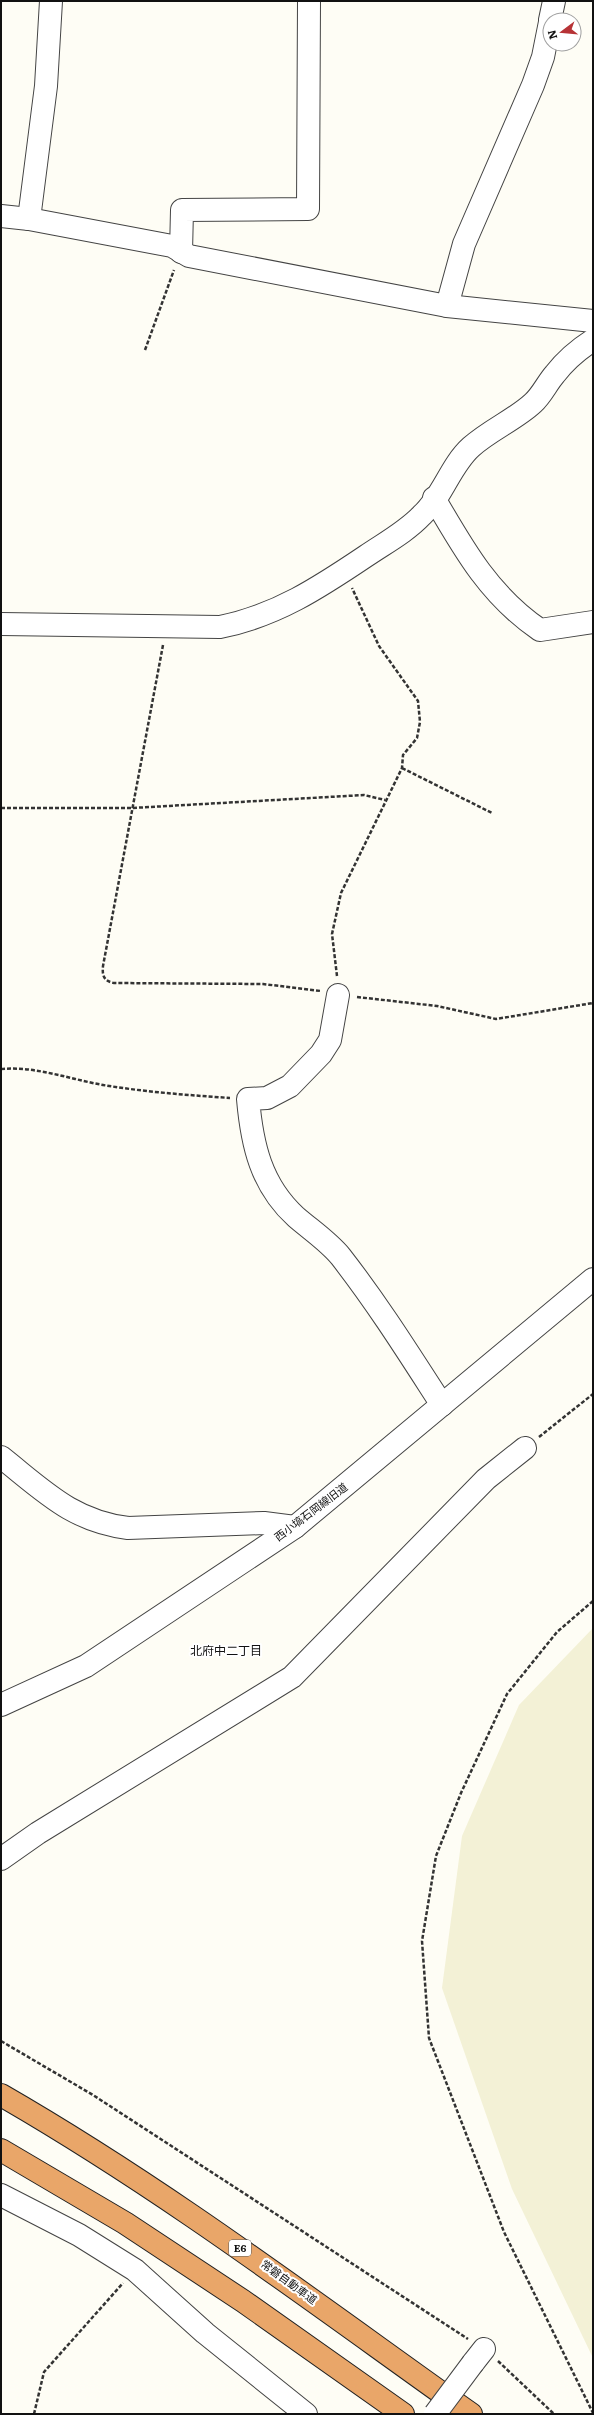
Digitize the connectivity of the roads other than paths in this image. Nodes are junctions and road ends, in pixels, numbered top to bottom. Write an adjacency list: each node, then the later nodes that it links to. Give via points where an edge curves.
1 (51, 1): 7 (street, via 46,86)
2 (309, 1): 8 (street, via 308,209 182,210)
3 (554, 1): 4 (street)
4 (552, 12)
5 (544, 52): 9 (street, via 533,84 464,244)
6 (1, 216): 7 (street)
7 (29, 219): 8 (street, via 172,246)
8 (181, 252): 9 (street, via 189,256)
9 (447, 306): 10 (street)
10 (593, 321)
11 (593, 340): 12 (street, via 555,373 534,402 492,429 470,448)
12 (434, 498): 13 (street, via 465,551 498,595 517,614 540,630); 14 (street, via 424,515 344,571 298,600 246,622 220,626)
13 (593, 622)
14 (1, 624)
15 (338, 995): 17 (street, via 330,1040 321,1054 290,1086 266,1098 248,1100 252,1137 258,1160 275,1192 294,1215 339,1254 381,1309)
16 (593, 1279): 17 (street, 西小塙石岡線旧道)
17 (442, 1405): 20 (street, 西小塙石岡線旧道)
18 (525, 1448): 22 (street, via 486,1479 292,1677 38,1833)
19 (1, 1457): 20 (street, via 63,1506 107,1526 128,1528 264,1523)
20 (295, 1527): 21 (street, 西小塙石岡線旧道, via 86,1666)
21 (1, 1705)
22 (1, 1859)
23 (1, 2095): 30 (highway, 常磐自動車道 / E6, via 148,2185)
24 (1, 2150): 28 (highway, via 131,2227 243,2301)
25 (1, 2195): 27 (street, via 79,2235 135,2270 205,2333)
26 (478, 2356): 29 (street, bridge)
27 (306, 2414)
28 (403, 2414)
29 (435, 2414)
30 (471, 2414)

